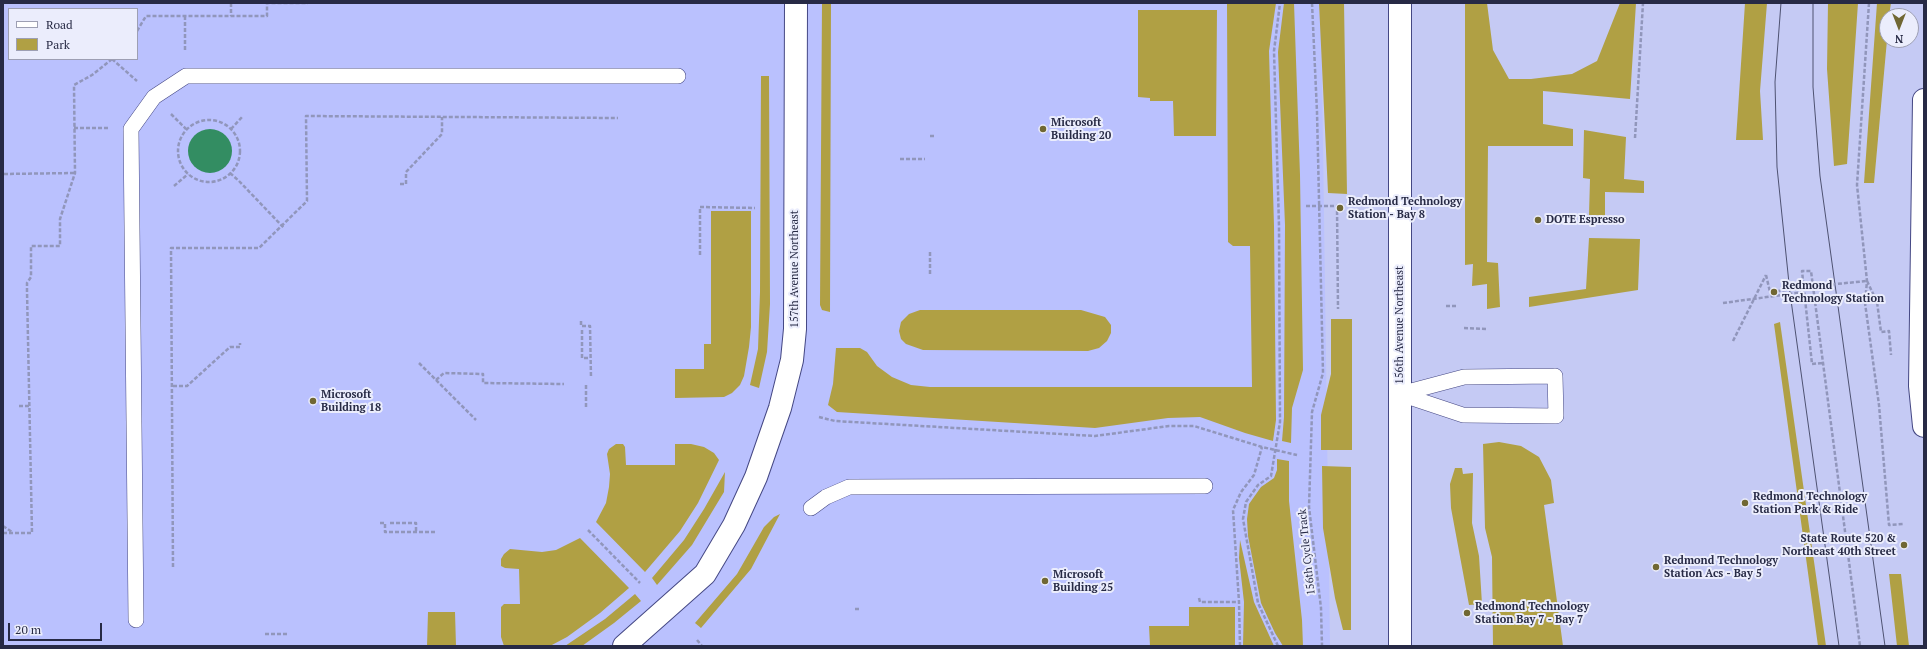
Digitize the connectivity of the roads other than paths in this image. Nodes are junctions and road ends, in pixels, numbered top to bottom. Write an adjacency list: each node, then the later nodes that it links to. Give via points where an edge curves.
1 (796, 3): 10 (main road, 157th Avenue Northeast, via 795,321 792,360 771,436 734,525 705,574)
2 (1400, 3): 5 (main road, 156th Avenue Northeast)
3 (678, 76): 9 (lane, via 186,76 154,98 131,129)
4 (1924, 100): 6 (main road, via 1920,386)
5 (1400, 394): 5 (lane, via 1464,377 1555,376 1556,416 1463,415); 11 (main road, 156th Avenue Northeast)
6 (1924, 426)
7 (1205, 486): 8 (lane, via 849,487 826,497)
8 (811, 508)
9 (136, 620)
10 (624, 646)
11 (1400, 646)

